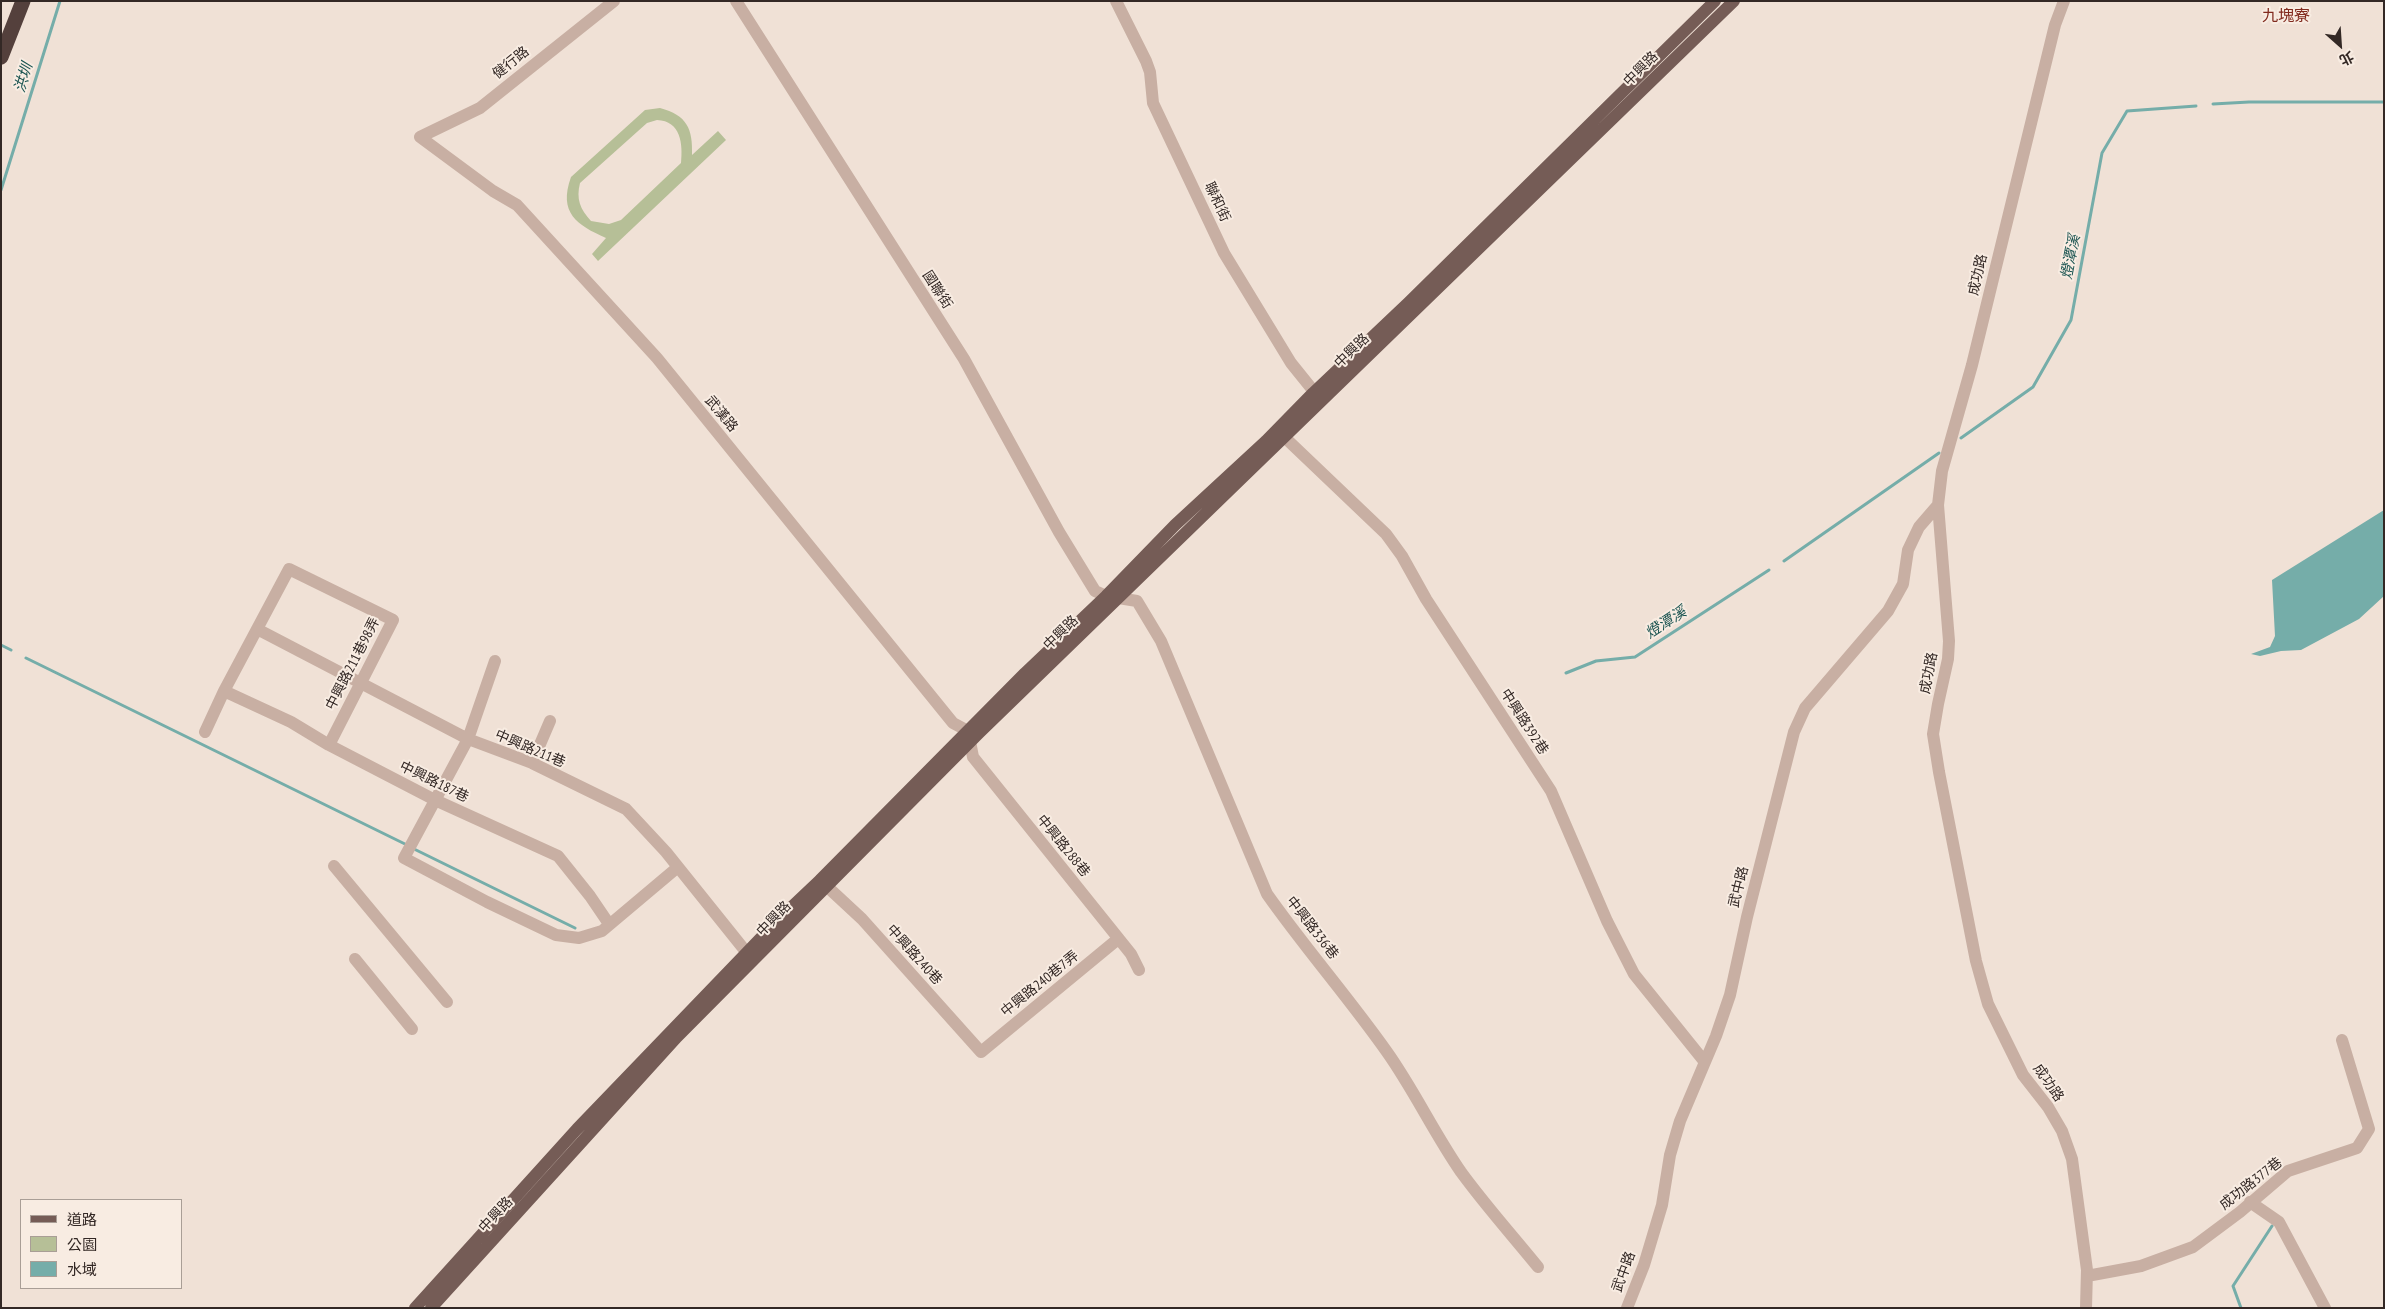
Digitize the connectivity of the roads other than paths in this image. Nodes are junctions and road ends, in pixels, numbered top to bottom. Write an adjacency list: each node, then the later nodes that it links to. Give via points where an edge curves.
1 (23, 1): 8 (highway)
2 (614, 1): 9 (street, 健行路, via 480,108)
3 (736, 1): 13 (street, 國聯街, via 964,359 1095,591)
4 (1116, 1): 10 (street, 聯和街, via 1150,72 1153,103 1224,253 1291,363)
5 (1715, 1): 10 (main road, 中興路)
6 (1734, 1): 10 (main road, 中興路)
7 (2064, 1): 12 (street, 成功路, via 2055,25 1972,365 1942,471)
8 (1, 57)
9 (420, 137): 20 (street, 武漢路, via 517,206 543,233 657,358 953,723)
10 (1317, 397): 11 (main road, 中興路)
11 (1281, 433): 13 (main road, 中興路, via 1266,442 1175,525); 37 (street, 中興路392巷, via 1386,534 1402,556 1426,599 1551,791 1607,921 1634,974)
12 (1938, 505): 37 (street, 武中路, via 1919,526 1908,550 1902,584 1888,611 1805,708 1794,732 1730,995); 40 (street, 成功路, via 1949,641 1933,734 1940,781 1976,961 1988,1004 2023,1076 2062,1131 2072,1159)
13 (1112, 597): 20 (main road, 中興路); 39 (street, 中興路336巷, via 1137,601 1161,641 1267,894 1384,1048 1462,1173)
14 (257, 629): 16 (street, 中興路211巷); 16 (street, 中興路211巷98弄, via 289,569 393,620); 17 (street)
15 (495, 661): 21 (street)
16 (360, 683): 21 (street, 中興路211巷); 22 (street, 中興路211巷98弄)
17 (224, 691): 19 (street); 22 (street, 中興路187巷, via 291,722)
18 (550, 721): 23 (street)
19 (205, 732)
20 (969, 738): 27 (main road, 中興路); 29 (street, 中興路288巷, via 973,757)
21 (468, 739): 23 (street, 中興路211巷); 24 (street)
22 (329, 745): 24 (street, 中興路187巷)
23 (532, 763): 26 (street, 中興路211巷, via 626,809)
24 (435, 800): 28 (street, 中興路187巷, via 558,856); 28 (street, via 408,850 487,902 556,935 579,938 602,931)
25 (334, 866): 33 (street)
26 (678, 867): 28 (street); 30 (street, 中興路211巷)
27 (824, 884): 30 (main road, 中興路); 36 (street, 中興路240巷, via 862,919); 42 (main road, 中興路, via 677,1037)
28 (609, 924)
29 (1118, 939): 32 (street, 中興路288巷); 36 (street, 中興路240巷7弄)
30 (747, 953): 41 (main road, 中興路, via 578,1129)
31 (356, 959): 34 (street)
32 (1139, 970)
33 (448, 1002)
34 (412, 1029)
35 (2342, 1040): 38 (street, 成功路377巷, via 2368,1129 2357,1148 2288,1171)
36 (981, 1052)
37 (1704, 1061): 43 (street, 武中路, via 1680,1121 1670,1155 1662,1205)
38 (2250, 1202): 40 (street, 成功路377巷, via 2193,1246 2141,1266); 45 (street, via 2279,1222)
39 (1538, 1267)
40 (2087, 1276): 44 (street, 成功路)
41 (415, 1308)
42 (431, 1308)
43 (1627, 1308)
44 (2086, 1308)
45 (2324, 1308)

